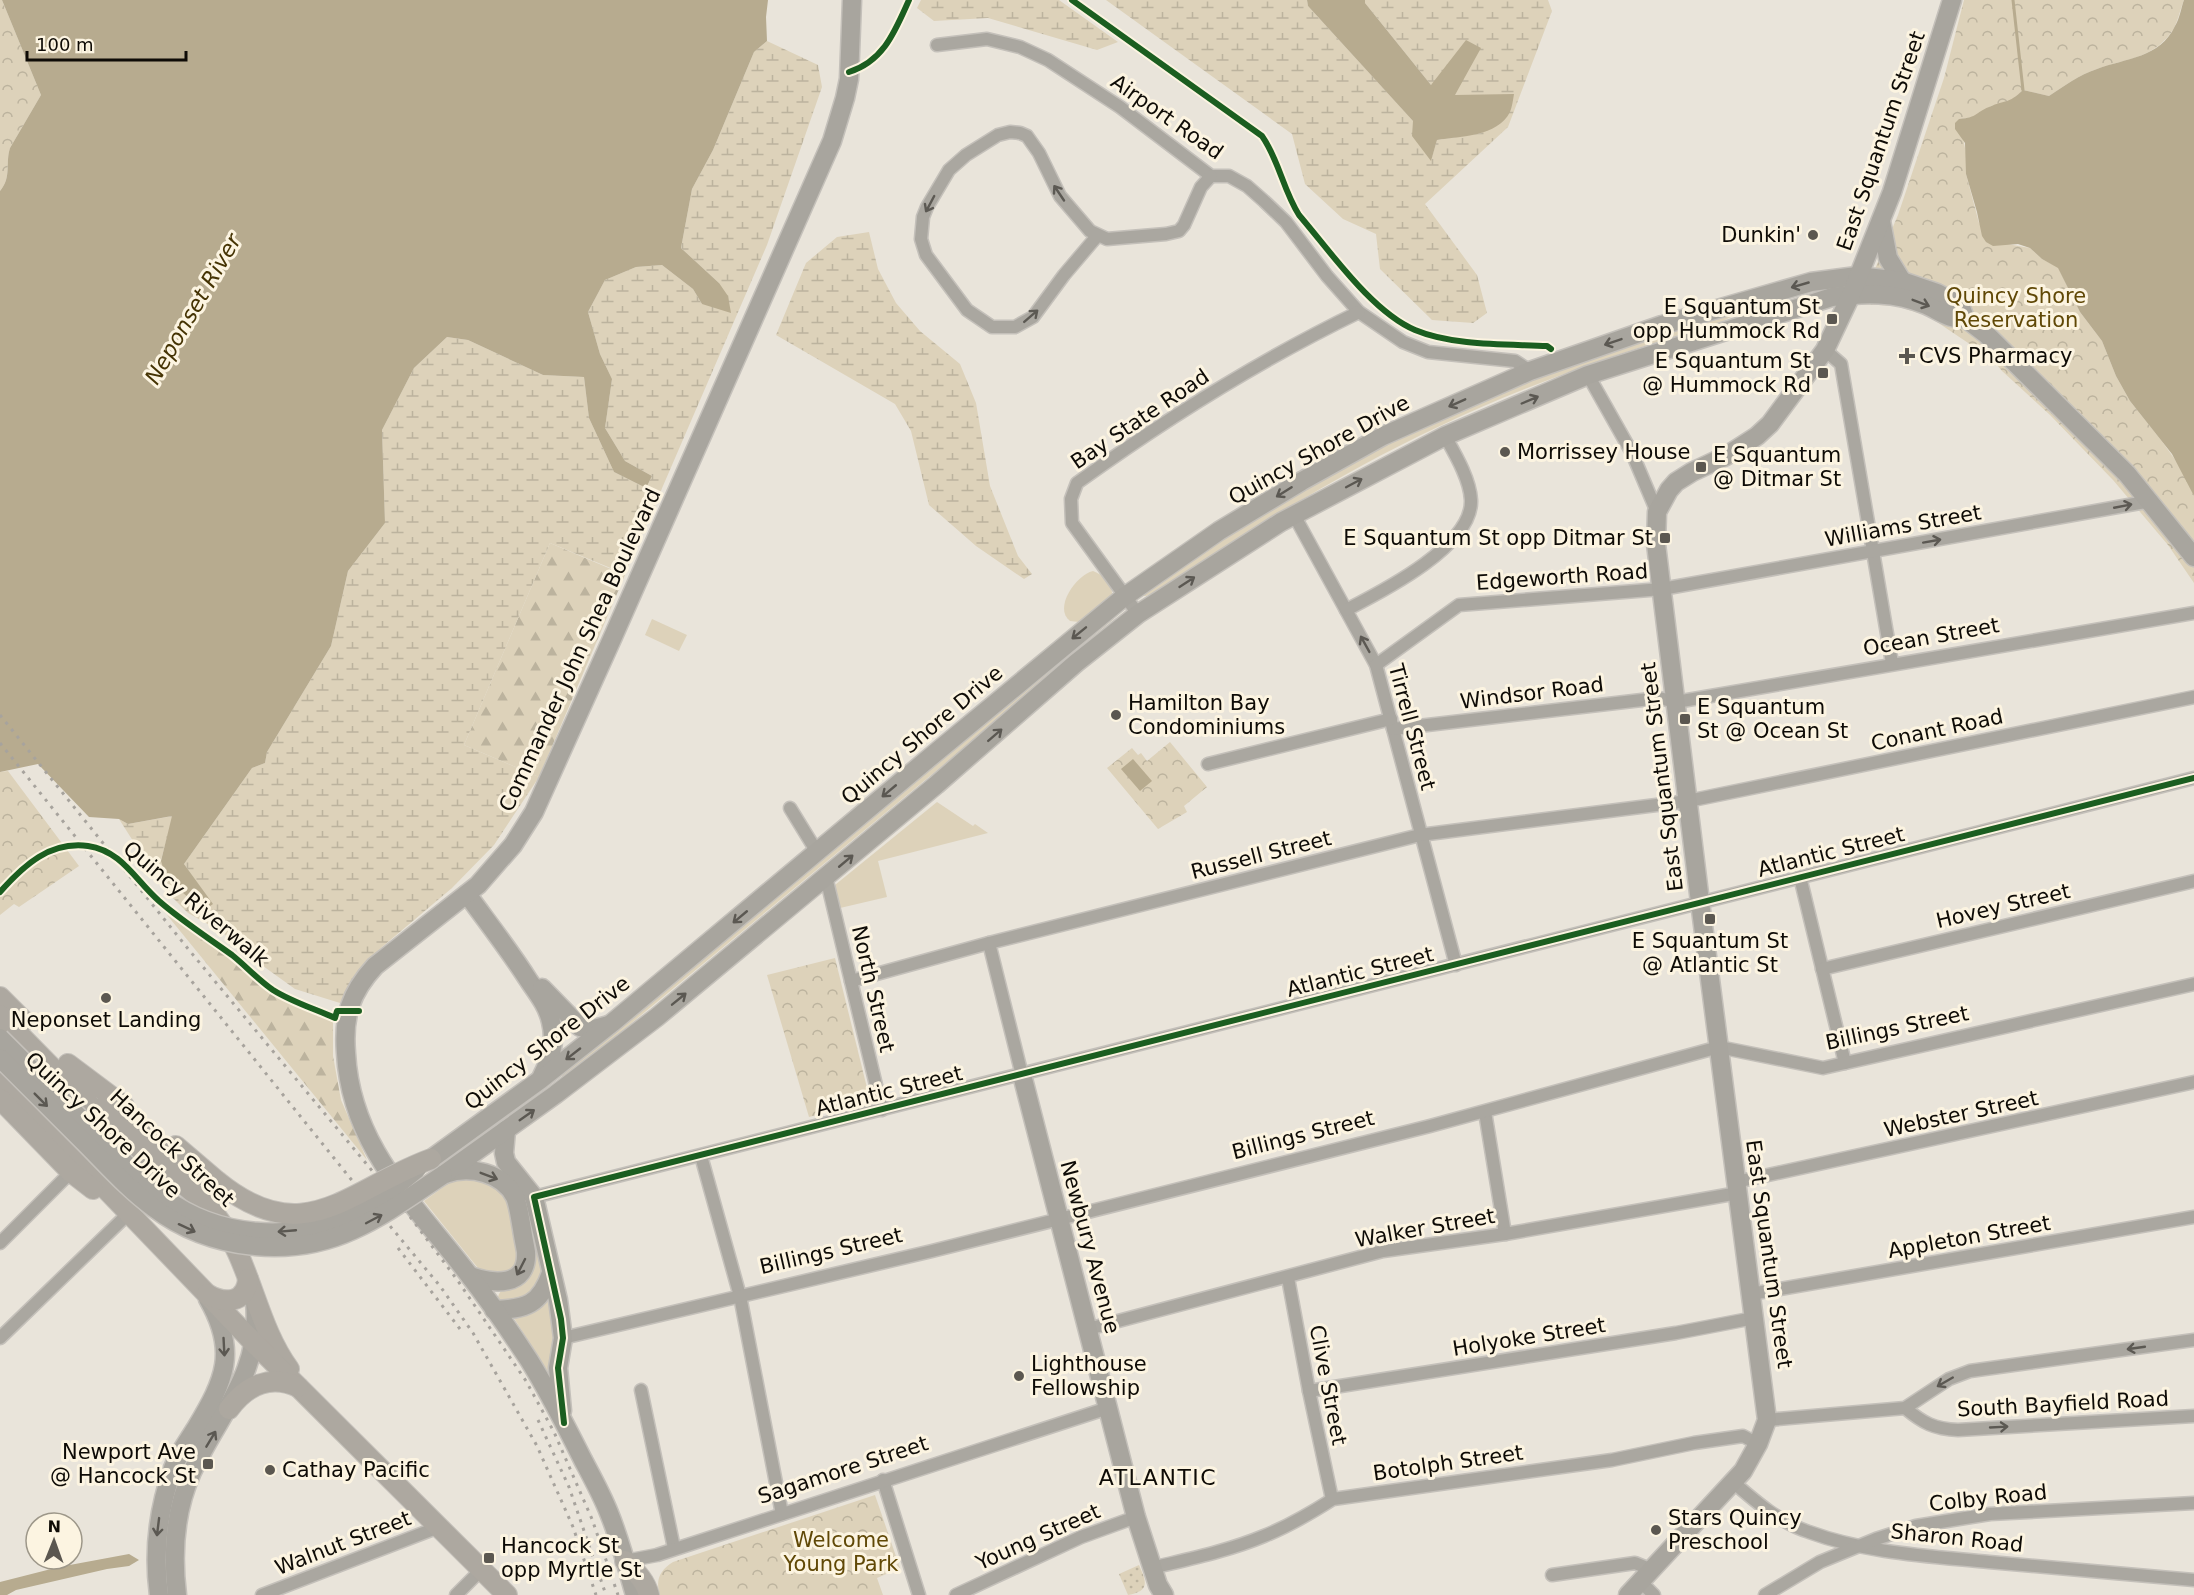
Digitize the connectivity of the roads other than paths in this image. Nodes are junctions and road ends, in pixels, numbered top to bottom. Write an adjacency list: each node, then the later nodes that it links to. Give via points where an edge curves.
1 (852, 0): 40 (main road, Commander John Shea Boulevard, via 849,79 824,160 544,792 513,845)
2 (1952, 0): 5 (main road, East Squantum Street)
3 (937, 45): 4 (street, Airport Road, via 987,39 1039,55 1120,107)
4 (1211, 176): 6 (street, via 1201,187 1179,231 1107,239); 10 (street, Airport Road, via 1229,176 1264,201 1286,222)
5 (1881, 221): 7 (main road, East Squantum Street); 8 (main road, via 1888,258)
6 (1098, 235): 6 (street, one-way to 6, via 1060,196 1027,136 1011,132 998,135 949,170 927,207 921,239 926,255 967,310 992,327 1015,327 1033,317)
7 (1857, 276): 8 (main road, Quincy Shore Drive); 9 (main road, East Squantum Street); 13 (main road, Quincy Shore Drive, one-way to 13, via 1811,282 1763,295)
8 (1902, 281): 11 (main road, Quincy Shore Drive, via 1960,305)
9 (1851, 295): 11 (main road, Quincy Shore Drive, one-way to 11, via 1874,293 1913,299 1953,319); 12 (main road, East Squantum Street); 14 (main road, Quincy Shore Drive, via 1832,297)
10 (1359, 312): 13 (street, Airport Road, via 1410,346 1453,356 1515,361); 22 (street, Bay State Road, via 1188,407 1077,483 1071,499 1072,523)
11 (1965, 318): 16 (main road, Quincy Shore Drive, via 2042,389)
12 (1825, 350): 17 (main road, East Squantum Street, via 1770,424 1740,448 1676,482); 19 (street, via 1841,364)
13 (1530, 371): 22 (main road, Quincy Shore Drive, one-way to 22, via 1383,436 1302,481 1219,531)
14 (1588, 375): 15 (main road, Quincy Shore Drive, one-way to 14); 17 (street, via 1632,453)
15 (1445, 436): 18 (main road, Quincy Shore Drive, one-way to 15); 23 (street, via 1465,478 1471,499 1469,515 1440,552)
16 (2151, 501): 19 (street, Williams Street, one-way to 16); 20 (main road, Quincy Shore Drive)
17 (1657, 512): 21 (main road, East Squantum Street, via 1656,544)
18 (1294, 515): 23 (street, Tirrell Street); 25 (main road, Quincy Shore Drive, one-way to 18)
19 (1874, 550): 21 (street, Williams Street); 26 (street)
20 (2194, 557)
21 (1662, 589): 27 (street, Edgeworth Road, via 1459,605); 29 (main road, East Squantum Street)
22 (1124, 597): 25 (street, Bay State Road); 36 (main road, Quincy Shore Drive, one-way to 36)
23 (1346, 610): 27 (street, Tirrell Street, one-way to 23)
24 (2194, 613): 26 (street, Ocean Street)
25 (1138, 614): 37 (main road, Quincy Shore Drive, one-way to 25)
26 (1892, 663): 29 (street, Ocean Street)
27 (1376, 665): 30 (street, Tirrell Street)
28 (2194, 697): 33 (street, Conant Road)
29 (1676, 702): 30 (street, Windsor Road, via 1659,698); 33 (main road, East Squantum Street)
30 (1392, 724): 31 (street, Windsor Road); 35 (street, Tirrell Street)
31 (1208, 764)
32 (2194, 778): 38 (street, Atlantic Street)
33 (1688, 801): 35 (street, Russell Street); 41 (main road, East Squantum Street)
34 (790, 808): 36 (street)
35 (1420, 835): 42 (street, Russell Street); 43 (street, Tirrell Street)
36 (817, 852): 50 (main road, Quincy Shore Drive, one-way to 50)
37 (826, 877): 46 (street, North Street); 63 (main road, Quincy Shore Drive, one-way to 37, via 657,1017)
38 (1800, 877): 41 (street, Atlantic Street); 45 (street)
39 (2194, 881): 45 (street, Hovey Street)
40 (467, 894): 44 (main road); 75 (main road, Commander John Shea Boulevard, via 375,966 357,988 348,1011 345,1037 352,1097 370,1143 382,1164)
41 (1700, 902): 43 (street, Atlantic Street); 52 (main road, East Squantum Street)
42 (989, 943): 46 (street, Russell Street); 56 (street, Newbury Avenue)
43 (1456, 965): 56 (street, Atlantic Street)
44 (521, 969): 50 (main road, via 580,1027 594,1029); 58 (main road, via 546,1007 551,1022 552,1058)
45 (1822, 969): 54 (street)
46 (851, 981): 61 (street, North Street)
47 (2194, 984): 54 (street, Billings Street)
48 (0, 997): 55 (main road)
49 (0, 1015): 55 (main road, Hancock Street)
50 (612, 1023): 58 (main road, Quincy Shore Drive, one-way to 58)
51 (0, 1038): 65 (main road, Quincy Shore Drive, one-way to 51, bridge, via 365,1208 321,1226 266,1232 220,1225 186,1212 148,1185)
52 (1719, 1047): 54 (street, Billings Street, via 1822,1068); 62 (street, Billings Street); 67 (main road, East Squantum Street)
53 (0, 1058): 65 (main road, Quincy Shore Drive, one-way to 65, bridge, via 138,1196 179,1224 226,1242 275,1247 325,1240 382,1215)
54 (1845, 1063)
55 (65, 1071): 65 (main road, bridge, via 152,1127 234,1195 277,1212 304,1213 339,1205 397,1173); 77 (main road, Hancock Street, via 119,1133 213,1212)
56 (1022, 1075): 61 (street, Atlantic Street); 71 (main road, Newbury Avenue)
57 (0, 1079): 69 (main road, Hancock Street)
58 (540, 1080): 65 (main road, Quincy Shore Drive)
59 (2194, 1082): 67 (street, Webster Street)
60 (0, 1099): 66 (main road)
61 (882, 1110): 64 (street, Atlantic Street)
62 (1485, 1112): 71 (street, Billings Street); 72 (street)
63 (506, 1130): 65 (main road, Quincy Shore Drive); 68 (main road, via 506,1162)
64 (701, 1156): 68 (street, Atlantic Street); 80 (street)
65 (437, 1167): 75 (main road, one-way to 75, via 486,1173 506,1184 517,1203 526,1255 522,1270 513,1279 500,1282)
66 (71, 1172): 69 (main road); 73 (street)
67 (1737, 1187): 72 (street, Walker Street); 79 (main road, East Squantum Street)
68 (534, 1197): 74 (main road)
69 (129, 1213): 78 (main road, Hancock Street); 84 (street)
70 (2194, 1217): 79 (street, Appleton Street)
71 (1059, 1219): 80 (street, Billings Street); 83 (main road, Newbury Avenue)
72 (1505, 1234): 76 (street, Walker Street, via 1383,1251)
73 (0, 1243)
74 (551, 1273): 81 (main road, via 547,1286 528,1306); 85 (main road)
75 (470, 1276): 81 (main road, Commander John Shea Boulevard)
76 (1288, 1278): 83 (street, Walker Street); 90 (street, Clive Street)
77 (250, 1284): 78 (main road, via 236,1299 224,1301); 87 (main road, via 255,1310); 91 (main road, Hancock Street, via 286,1366)
78 (205, 1293): 87 (main road, Hancock Street); 115 (main road, one-way to 115, via 222,1330 224,1368 218,1388 179,1455 165,1492 156,1546)
79 (1751, 1294): 82 (main road, East Squantum Street)
80 (740, 1296): 85 (street, Billings Street); 103 (street)
81 (494, 1310): 97 (main road, Commander John Shea Boulevard, via 543,1383)
82 (1754, 1318): 90 (street, Holyoke Street); 96 (main road, East Squantum Street)
83 (1088, 1329): 92 (main road, Newbury Avenue)
84 (0, 1338)
85 (563, 1338): 97 (main road, via 558,1368)
86 (2194, 1340): 93 (street, one-way to 93, via 1970,1371 1949,1379)
87 (253, 1342): 88 (main road, Hancock Street); 94 (main road)
88 (298, 1387): 91 (main road, Hancock Street); 94 (main road, via 278,1381 256,1384 245,1390)
89 (640, 1390): 107 (street)
90 (1309, 1391): 101 (street, Clive Street)
91 (313, 1402): 105 (main road, Hancock Street)
92 (1108, 1408): 99 (street, Sagamore Street); 104 (main road, Newbury Avenue)
93 (1905, 1408): 95 (street, South Bayfield Road, one-way to 95, via 1920,1421 1940,1429 1958,1430); 96 (street)
94 (229, 1409): 116 (main road, one-way to 94, via 175,1552 181,1507 197,1463)
95 (2194, 1416)
96 (1767, 1420): 98 (main road, East Squantum Street)
97 (564, 1423): 108 (main road, Commander John Shea Boulevard, via 608,1510)
98 (1758, 1444): 100 (main road, East Squantum Street); 101 (street, Botolph Street, via 1743,1436 1612,1460)
99 (883, 1480): 103 (street, Sagamore Street); 122 (street)
100 (1733, 1482): 106 (street, Sharon Road, via 1788,1523); 113 (main road, East Squantum Street)
101 (1332, 1499): 109 (street, Botolph Street, via 1304,1518 1263,1537)
102 (2194, 1503): 106 (street, Colby Road, via 1990,1514 1916,1526)
103 (782, 1514): 107 (street, Sagamore Street)
104 (1136, 1517): 109 (main road, Newbury Avenue); 123 (street, Young Street, via 1081,1537)
105 (438, 1527): 110 (main road, Hancock Street); 117 (street, Walnut Street)
106 (1858, 1546): 112 (street, Sharon Road, via 1910,1555); 125 (street, Colby Road, via 1820,1562)
107 (675, 1548): 108 (street, Sagamore Street)
108 (625, 1561): 120 (main road); 121 (main road, via 640,1575)
109 (1152, 1568): 114 (main road, Newbury Avenue)
110 (481, 1570): 118 (street); 119 (main road, Hancock Street)
111 (1551, 1575): 113 (street, via 1635,1563)
112 (2194, 1580)
113 (1640, 1582): 124 (street)
114 (1159, 1594)
115 (159, 1595)
116 (177, 1595)
117 (262, 1595)
118 (456, 1595)
119 (507, 1595)
120 (635, 1595)
121 (649, 1595)
122 (919, 1595)
123 (956, 1595)
124 (1654, 1595)
125 (1765, 1595)

